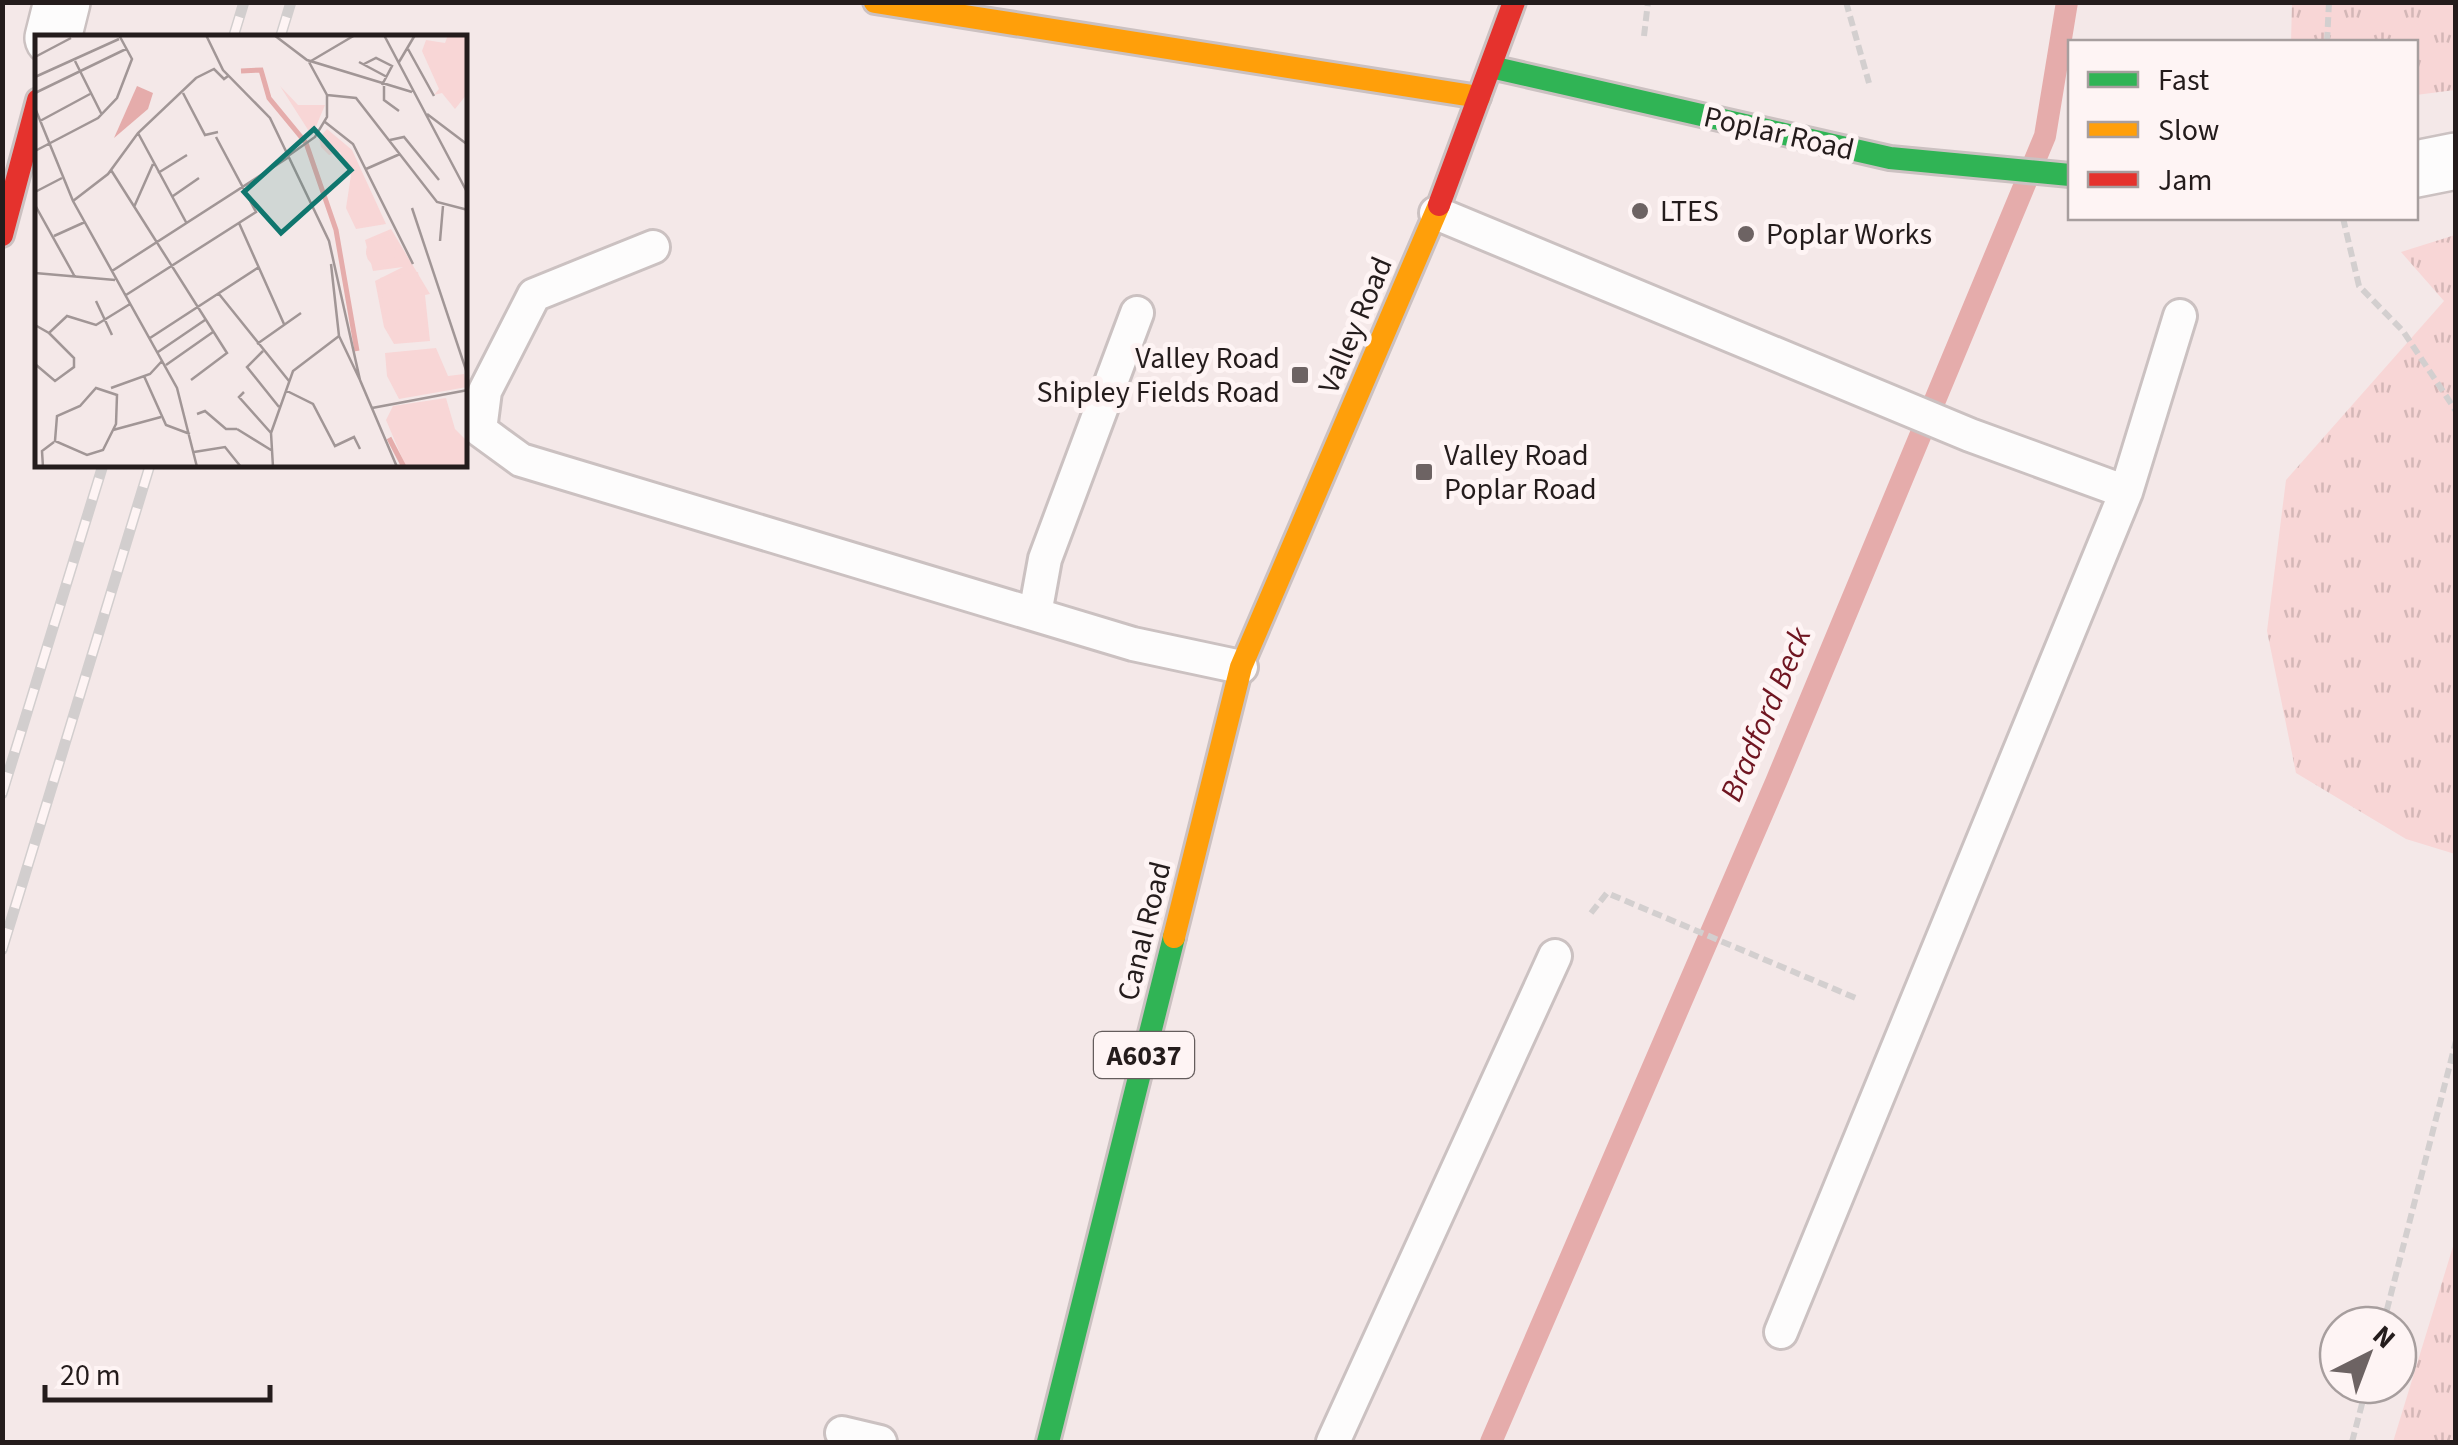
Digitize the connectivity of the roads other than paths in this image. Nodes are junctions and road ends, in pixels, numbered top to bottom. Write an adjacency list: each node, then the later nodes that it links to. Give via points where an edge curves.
1 (62, 2): 5 (street)
2 (875, 2): 4 (main road)
3 (1514, 2): 6 (main road, Valley Road / A6037)
4 (998, 12): 7 (main road)
5 (54, 35)
6 (1491, 67): 7 (main road, Valley Road / A6037); 11 (main road, Poplar Road, via 1890,158)
7 (1480, 97): 12 (main road, Valley Road / A6037)
8 (35, 111): 13 (main road)
9 (2456, 161): 10 (street)
10 (2418, 169)
11 (2068, 175)
12 (1436, 213): 17 (lane, via 1970,436); 19 (main road, Valley Road / A6037)
13 (4, 221)
14 (653, 246): 18 (lane, via 534,294 485,391 480,430 520,460)
15 (1137, 313): 18 (lane, via 1045,559)
16 (2180, 316): 17 (lane)
17 (2126, 492): 21 (lane)
18 (1035, 614): 19 (lane)
19 (1242, 667): 24 (main road, Canal Road / A6037)
20 (1555, 956): 25 (lane)
21 (1782, 1332)
22 (842, 1433): 23 (lane)
23 (880, 1442)
24 (1048, 1442)
25 (1333, 1442)

